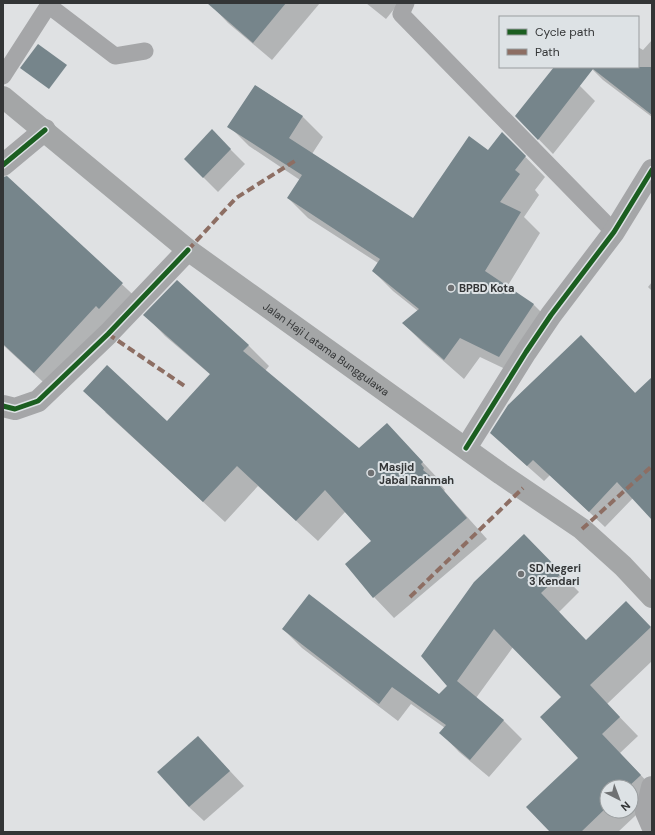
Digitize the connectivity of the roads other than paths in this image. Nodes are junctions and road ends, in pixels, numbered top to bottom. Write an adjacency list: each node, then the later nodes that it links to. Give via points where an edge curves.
1 (406, 3): 9 (lane, via 401,14)
2 (49, 4): 3 (lane, via 114,56); 4 (lane)
3 (145, 51)
4 (3, 76)
5 (3, 97): 6 (main road, Jalan Haji Latama Bunggulawa)
6 (45, 130): 7 (street); 10 (main road, Jalan Haji Latama Bunggulawa)
7 (3, 165)
8 (652, 170): 9 (street)
9 (614, 232): 12 (street, via 526,352)
10 (188, 250): 11 (street, via 108,334 38,401 16,409); 12 (main road, Jalan Haji Latama Bunggulawa)
11 (3, 406)
12 (466, 448): 13 (main road, Jalan Haji Latama Bunggulawa, via 582,529 623,566)
13 (652, 597)
14 (652, 787): 15 (street, via 646,812)
15 (652, 826)

